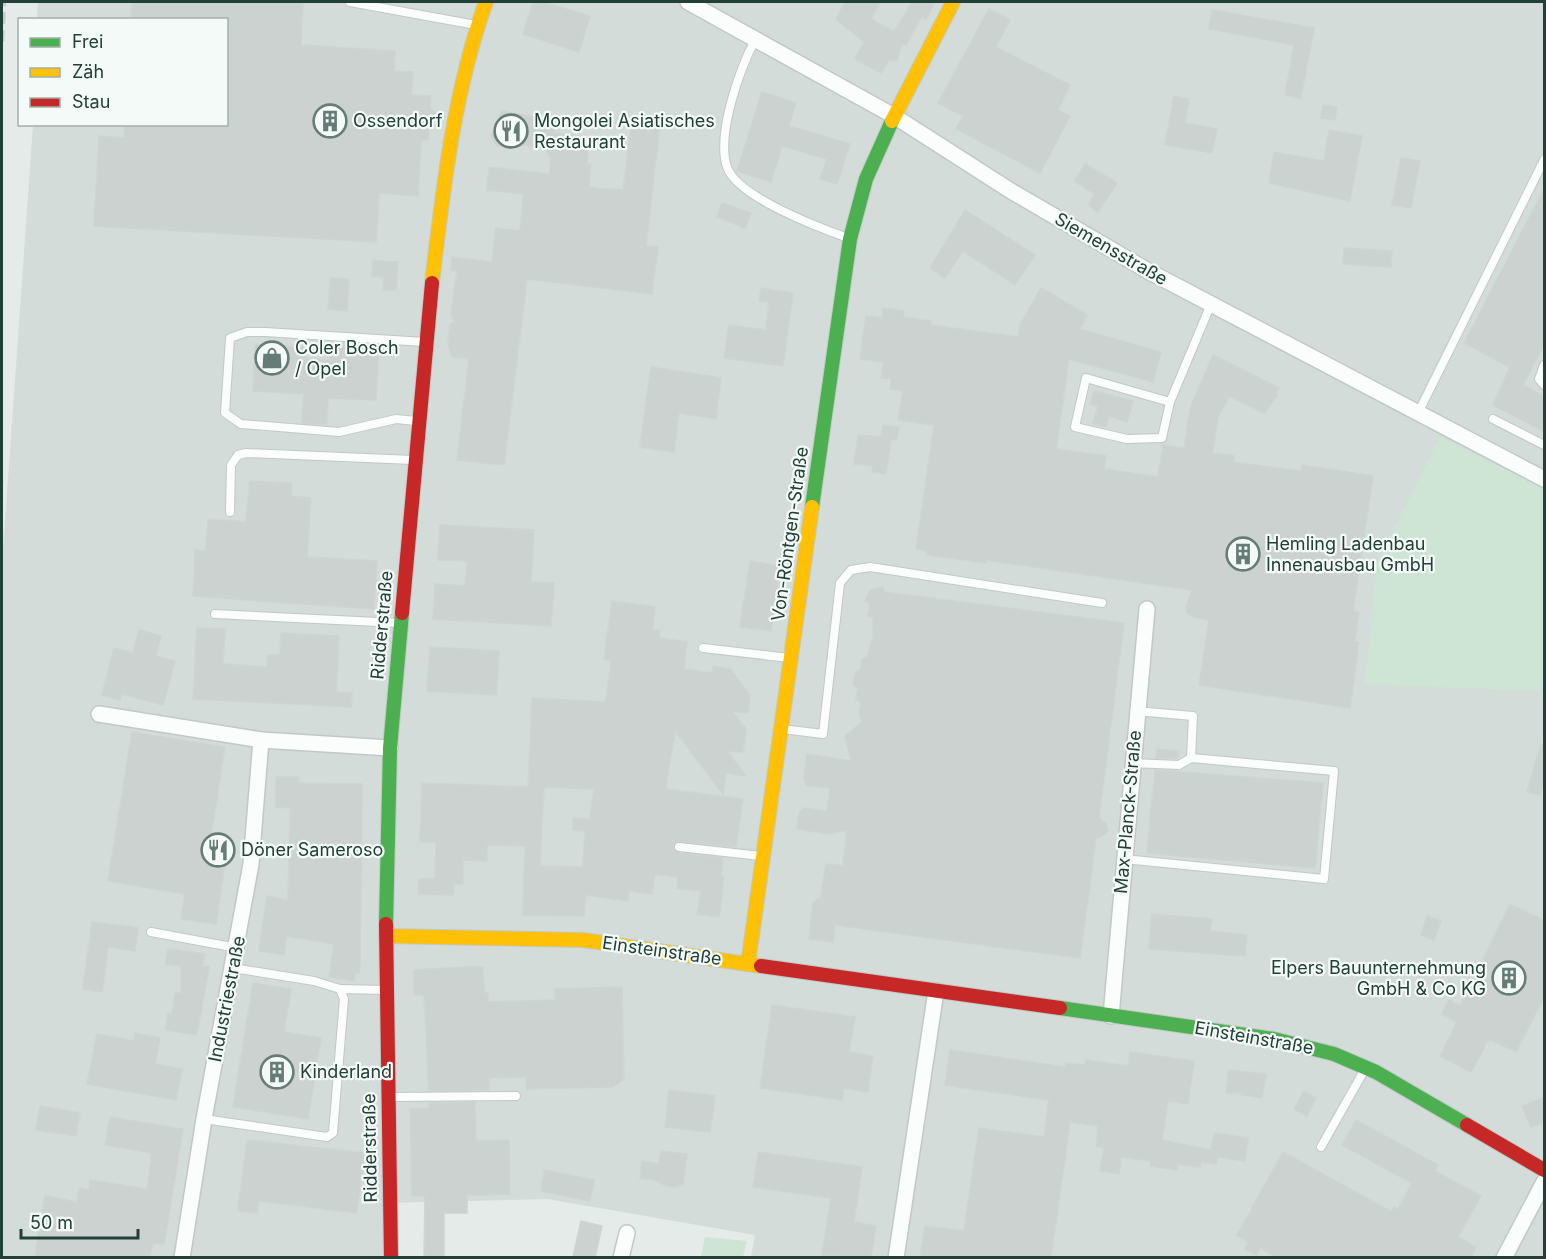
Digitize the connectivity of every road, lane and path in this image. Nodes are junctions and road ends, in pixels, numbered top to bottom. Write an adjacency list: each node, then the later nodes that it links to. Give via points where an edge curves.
1 (351, 2): 5 (lane)
2 (486, 2): 5 (street, Ridderstraße)
3 (688, 2): 6 (street, Siemensstraße)
4 (952, 2): 7 (street, Von-Röntgen-Straße)
5 (478, 26): 11 (street, Ridderstraße, via 445,176)
6 (756, 38): 7 (street, Siemensstraße); 9 (lane, via 745,59 728,118 727,168 736,181 769,204)
7 (894, 116): 9 (street, Von-Röntgen-Straße, via 866,179); 10 (street, Siemensstraße, via 1011,191)
8 (1545, 160): 15 (lane)
9 (850, 239): 27 (street, Von-Röntgen-Straße)
10 (1210, 304): 14 (lane); 15 (street, Siemensstraße)
11 (425, 342): 17 (street, Ridderstraße); 17 (lane, via 265,332 247,332 230,338 225,413 231,420 339,432 396,418)
12 (1545, 365): 13 (lane, via 1539,379)
13 (1545, 385)
14 (1170, 402): 14 (lane, via 1162,438 1126,439 1075,427 1086,378)
15 (1418, 412): 20 (street, Siemensstraße)
16 (1493, 419): 18 (lane)
17 (418, 421): 19 (street, Ridderstraße)
18 (1545, 445)
19 (414, 460): 21 (lane, via 238,455 231,465); 25 (street, Ridderstraße)
20 (1545, 479)
21 (230, 512)
22 (1102, 603): 30 (lane, via 870,567 851,570 840,583 823,734)
23 (1147, 609): 28 (street, Max-Planck-Straße)
24 (215, 614): 25 (lane)
25 (400, 623): 32 (street, Ridderstraße)
26 (703, 648): 27 (lane)
27 (790, 658): 30 (street, Von-Röntgen-Straße)
28 (1136, 711): 33 (lane, via 1193,716); 34 (street, Max-Planck-Straße)
29 (99, 714): 31 (street)
30 (780, 729): 36 (street, Von-Röntgen-Straße)
31 (261, 740): 32 (street); 40 (street, Industriestraße, via 251,864)
32 (390, 748): 39 (street, Ridderstraße)
33 (1191, 758): 34 (lane, via 1179,765); 37 (lane, via 1334,771 1324,879)
34 (1132, 763): 37 (street, Max-Planck-Straße)
35 (680, 847): 36 (lane)
36 (763, 856): 41 (street, Von-Röntgen-Straße)
37 (1124, 859): 46 (street, Max-Planck-Straße)
38 (151, 932): 40 (lane)
39 (386, 936): 41 (street, Einsteinstraße, via 583,940); 44 (street, Ridderstraße)
40 (237, 948): 42 (street, Industriestraße)
41 (748, 964): 45 (street, Einsteinstraße)
42 (233, 968): 43 (lane); 50 (street, Industriestraße)
43 (340, 989): 44 (lane); 50 (lane, via 344,999 333,1133 327,1137)
44 (387, 990): 49 (street, Ridderstraße)
45 (936, 991): 46 (street, Einsteinstraße); 58 (street)
46 (1110, 1016): 47 (street, Einsteinstraße, via 1274,1039 1334,1054)
47 (1366, 1068): 51 (lane); 52 (street, Einsteinstraße)
48 (516, 1096): 49 (lane)
49 (388, 1097): 56 (street, Ridderstraße)
50 (204, 1119): 55 (street, Industriestraße)
51 (1321, 1147)
52 (1545, 1170)
53 (1545, 1182): 59 (street)
54 (627, 1233): 57 (street)
55 (182, 1257)
56 (391, 1257)
57 (621, 1257)
58 (896, 1257)
59 (1504, 1257)

